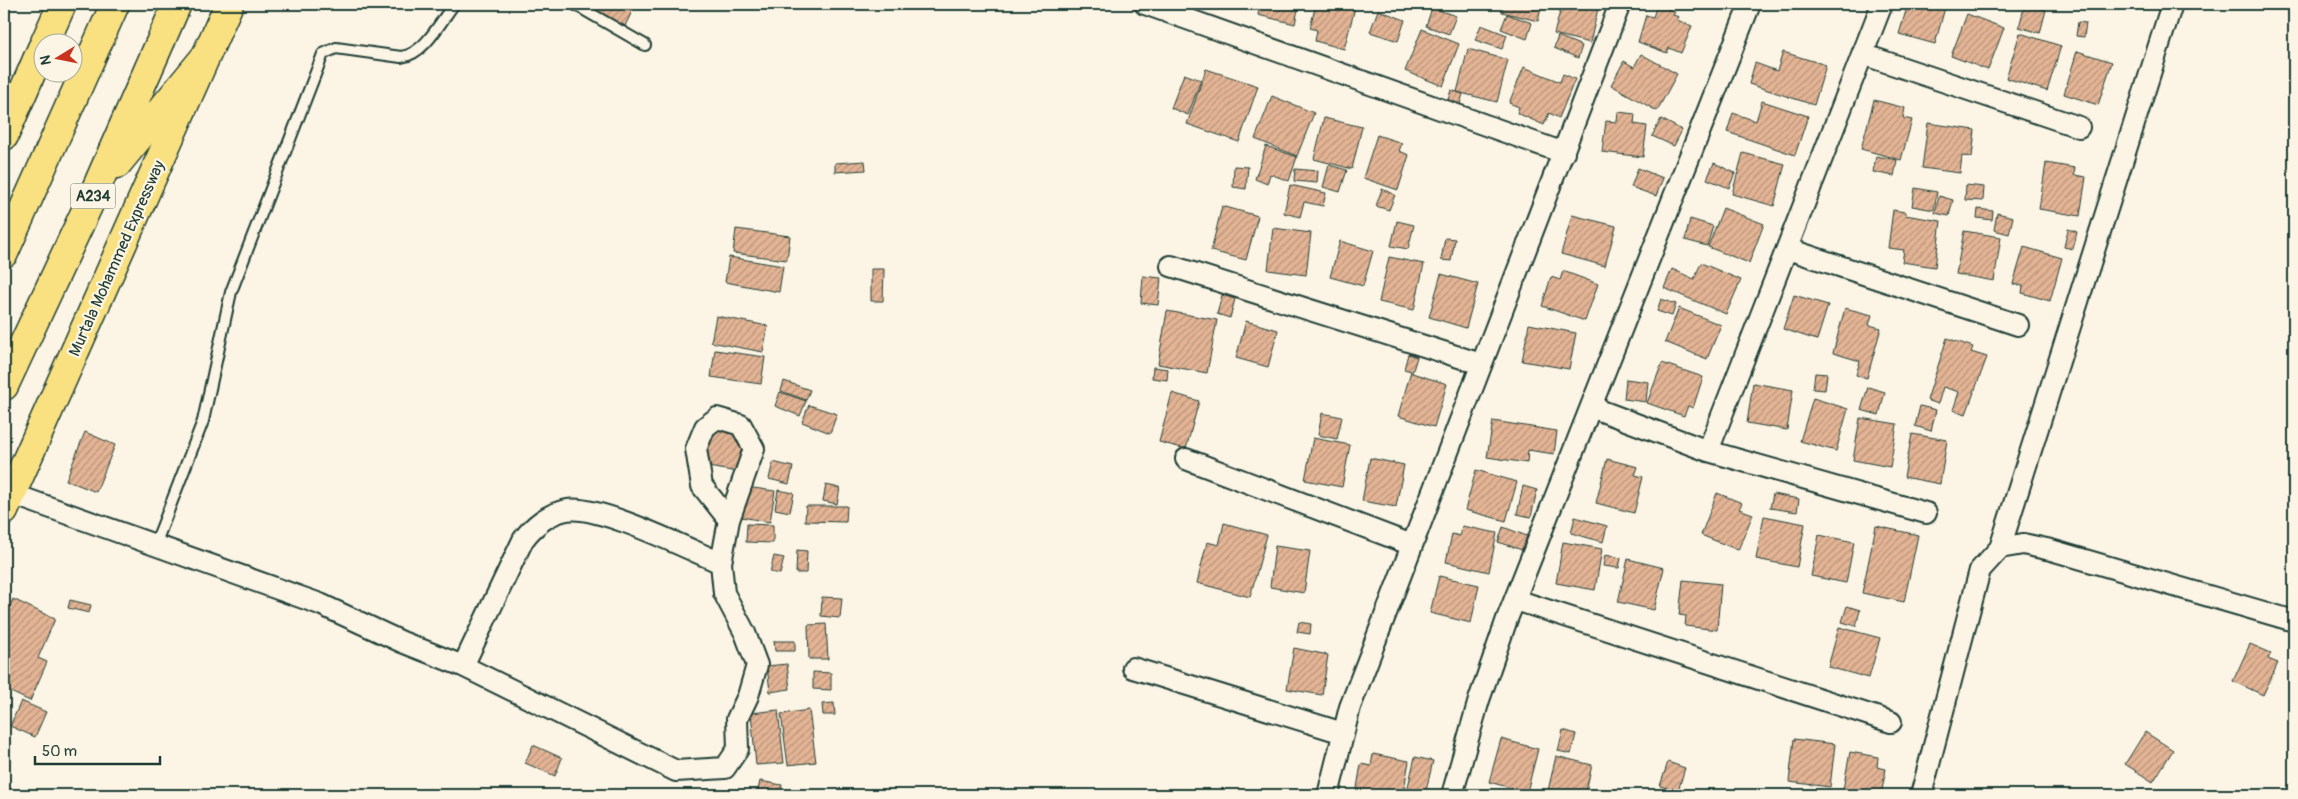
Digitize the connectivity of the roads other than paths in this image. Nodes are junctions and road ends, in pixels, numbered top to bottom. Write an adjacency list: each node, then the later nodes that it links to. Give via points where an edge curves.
1 (62, 4): 12 (highway)
2 (115, 4): 22 (highway)
3 (177, 4): 20 (highway, A234)
4 (229, 4): 15 (highway, Murtala Mohammed Expressway)
5 (454, 4): 33 (lane, via 411,56 336,48 323,54 231,292 204,421)
6 (574, 4): 13 (lane)
7 (1145, 4): 19 (street)
8 (1620, 4): 19 (street)
9 (1750, 4): 27 (street)
10 (1882, 4): 14 (street)
11 (2172, 4): 35 (street)
12 (49, 32)
13 (645, 46)
14 (1862, 54): 17 (street); 21 (street)
15 (205, 57): 20 (highway); 30 (highway, Murtala Mohammed Expressway)
16 (32, 71): 18 (highway)
17 (2079, 127)
18 (4, 136)
19 (1564, 153): 25 (street)
20 (95, 191): 26 (highway, A234)
21 (1788, 249): 24 (street); 28 (street)
22 (4, 253)
23 (1171, 266): 25 (street)
24 (2018, 325)
25 (1481, 364): 34 (street)
26 (4, 386)
27 (1591, 407): 28 (street); 37 (street)
28 (1708, 450): 31 (street)
29 (1186, 459): 34 (street)
30 (8, 503): 33 (street)
31 (1926, 513)
32 (729, 520): 36 (street)
33 (155, 545): 39 (street, via 320,604)
34 (1412, 545): 42 (street)
35 (2000, 548): 38 (street, via 2023,544 2051,550); 45 (street, via 1980,570)
36 (721, 563): 39 (street, via 600,512 566,510 553,515 530,530 523,540); 39 (street, via 724,593 757,665 737,719 738,749 725,768 676,771)
37 (1516, 600): 41 (street); 44 (street, via 1479,700)
38 (2294, 621)
39 (463, 666)
40 (1133, 668): 42 (street)
41 (1890, 722)
42 (1343, 733): 43 (street)
43 (1328, 795)
44 (1452, 795)
45 (1921, 795)

